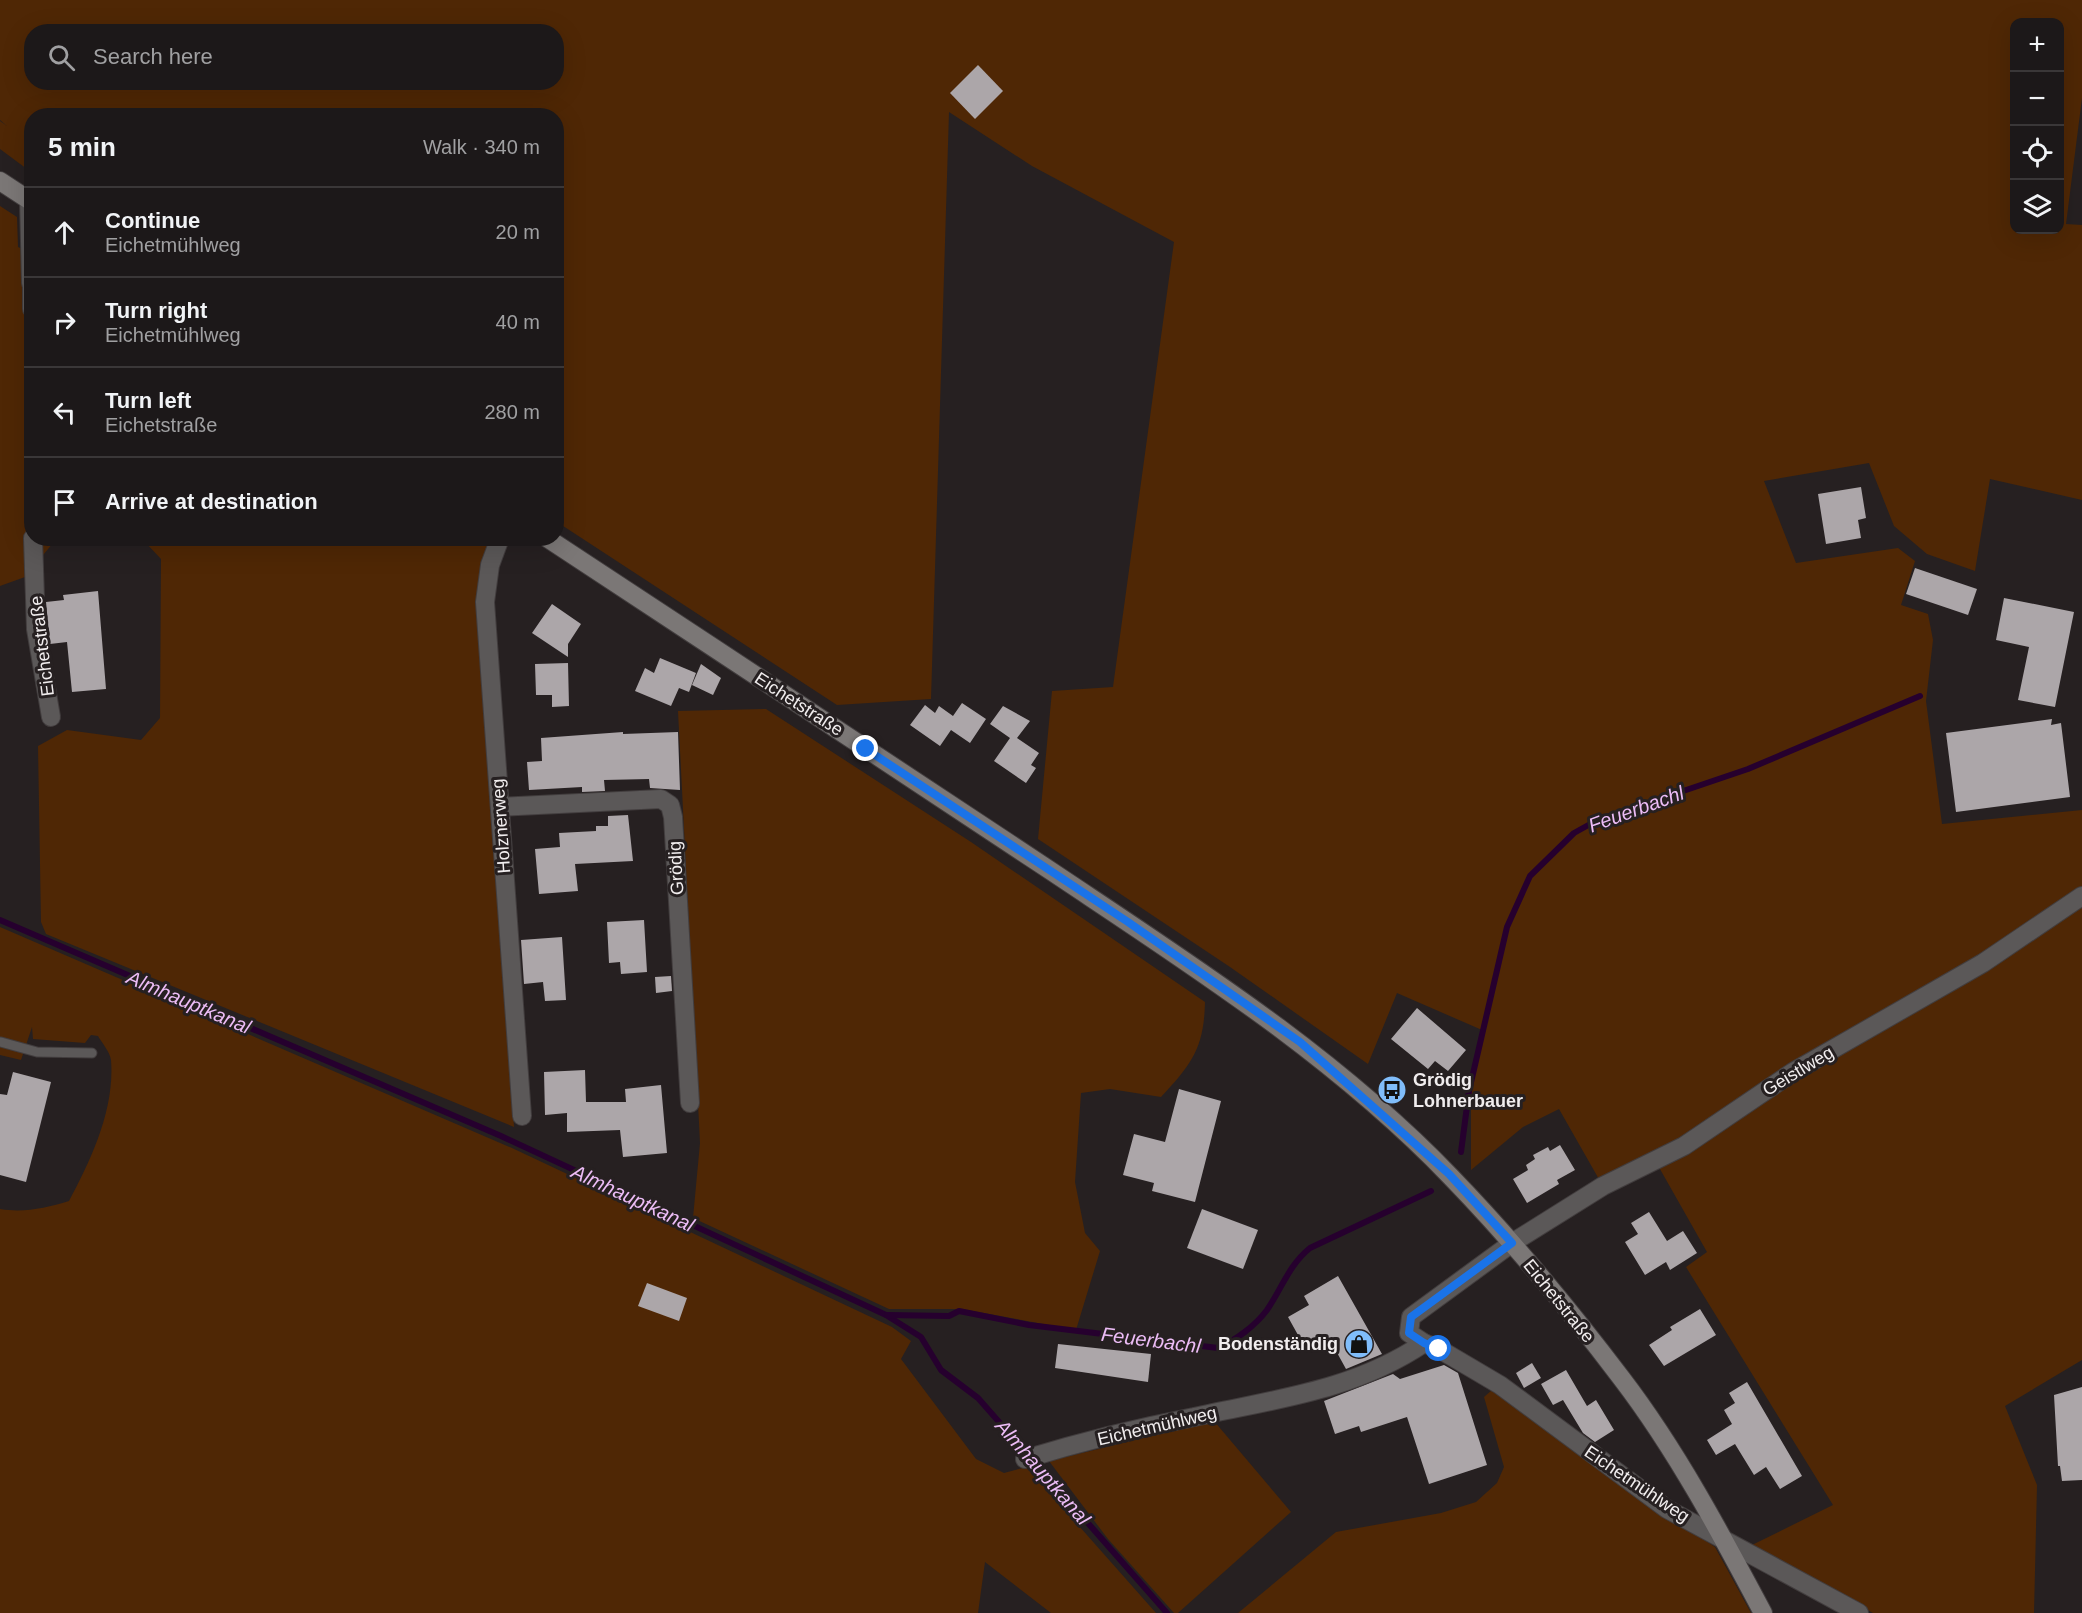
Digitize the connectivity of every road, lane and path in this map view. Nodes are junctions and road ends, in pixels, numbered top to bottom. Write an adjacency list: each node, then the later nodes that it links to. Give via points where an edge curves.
1 (0, 181): 2 (main road)
2 (24, 197)
3 (33, 546): 6 (street, Eichetstraße, via 36,629)
4 (497, 546): 7 (street, Holznerweg, via 485,602)
5 (559, 546): 13 (main road, Eichetstraße, via 1128,922 1300,1042 1449,1174)
6 (51, 717)
7 (500, 807): 11 (street, Grödig, via 661,799 670,805); 12 (street, Holznerweg)
8 (2082, 896): 13 (street, Geistlweg, via 1983,963 1793,1071 1684,1146 1603,1186)
9 (1, 1042): 10 (lane, via 37,1052)
10 (92, 1053)
11 (690, 1102)
12 (522, 1116)
13 (1512, 1243): 14 (street, via 1411,1317 1409,1333); 16 (main road, Eichetstraße, via 1624,1381)
14 (1424, 1343): 15 (street, Eichetmühlweg, via 1398,1360 1317,1392 1193,1417); 16 (street, Eichetmühlweg, via 1500,1385 1667,1509)
15 (1033, 1457)
16 (1723, 1538): 17 (main road, Eichetstraße); 18 (street, Eichetmühlweg)
17 (1763, 1613)
18 (1859, 1613)

